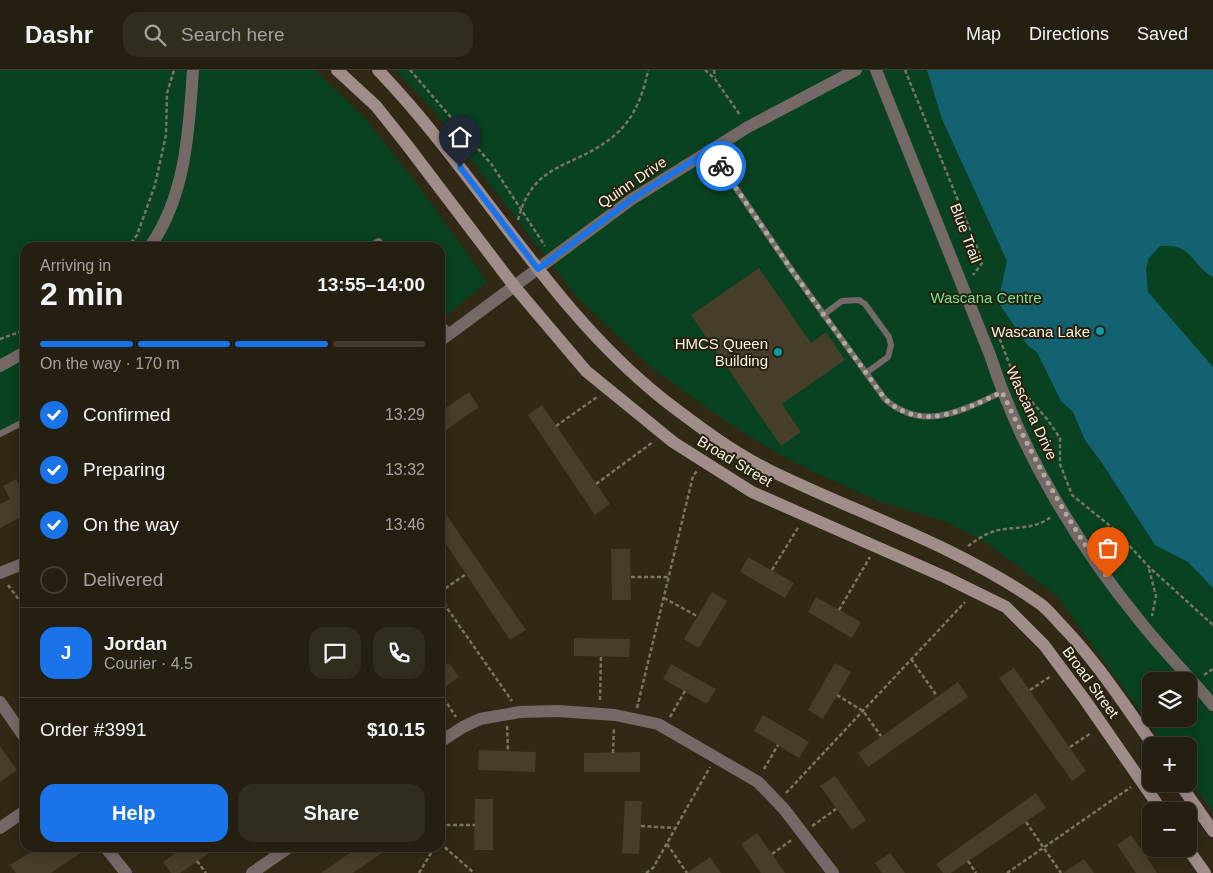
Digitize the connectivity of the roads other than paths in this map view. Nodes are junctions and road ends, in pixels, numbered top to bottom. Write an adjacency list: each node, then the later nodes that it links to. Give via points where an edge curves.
1 (193, 70): 7 (street, via 187,145 175,197)
2 (337, 70): 9 (main road, Broad Street, via 376,106 408,145)
3 (378, 70): 8 (main road, Broad Street, via 416,109)
4 (856, 70): 6 (street, Quinn Drive)
5 (876, 70): 15 (street, Wascana Drive)
6 (710, 150): 8 (street, Quinn Drive, via 632,199); 10 (lane)
7 (152, 242)
8 (538, 269): 9 (street, Quinn Drive); 23 (main road, Broad Street, via 589,332 662,398 724,445 768,469 956,553 1041,604 1093,659)
9 (514, 286): 11 (street, Quinn Drive); 26 (main road, Broad Street, via 586,371 660,432 703,462 752,492 1006,607 1044,645)
10 (823, 315): 14 (lane); 14 (lane, via 842,301 859,300 865,304 889,337 891,351 888,357)
11 (445, 337)
12 (20, 355): 13 (street)
13 (0, 366)
14 (866, 373): 15 (lane, via 895,408 921,417 958,412)
15 (1002, 392): 21 (street, Wascana Drive, via 1060,505 1097,562 1142,624)
16 (20, 424): 17 (lane)
17 (0, 434)
18 (20, 564): 19 (street)
19 (0, 573)
20 (0, 702): 22 (street)
21 (1213, 705)
22 (20, 731)
23 (1148, 737)
24 (445, 739): 35 (street, via 480,719 520,712 614,715 664,727 757,782 778,802)
25 (1186, 792): 29 (main road)
26 (1156, 802)
27 (20, 814): 28 (street)
28 (0, 828)
29 (1213, 831)
30 (109, 852): 33 (street)
31 (282, 852): 34 (street)
32 (1194, 857): 36 (main road)
33 (124, 872)
34 (252, 873)
35 (833, 873)
36 (1205, 873)

